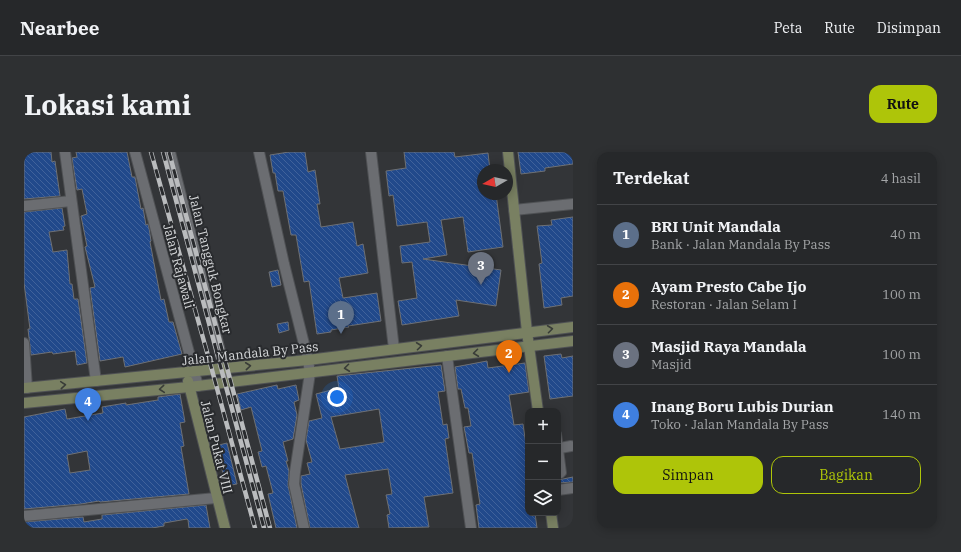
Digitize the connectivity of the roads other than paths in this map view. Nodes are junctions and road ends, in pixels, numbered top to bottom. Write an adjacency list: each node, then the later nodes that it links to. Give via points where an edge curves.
1 (65, 152): 7 (street)
2 (134, 152): 20 (street, Jalan Rajawali)
3 (173, 152): 19 (street, Jalan Tangguk Bongkar)
4 (259, 152): 18 (street)
5 (371, 152): 16 (street)
6 (508, 152): 10 (street)
7 (71, 200): 9 (street); 22 (street)
8 (573, 204): 10 (street)
9 (24, 206)
10 (514, 210): 12 (street)
11 (573, 327): 12 (street, Jalan Mandala By Pass, one-way to 11)
12 (527, 332): 15 (street); 16 (street, Jalan Mandala By Pass, one-way to 12)
13 (573, 341): 15 (street, Jalan Mandala By Pass)
14 (24, 343): 25 (street)
15 (529, 346): 17 (street, Jalan Mandala By Pass, one-way to 17); 27 (street)
16 (394, 349): 18 (street, Jalan Mandala By Pass)
17 (447, 356): 21 (street, Jalan Mandala By Pass, one-way to 21); 39 (street)
18 (308, 360): 19 (street, Jalan Mandala By Pass, one-way to 18); 21 (street)
19 (224, 369): 20 (street, Jalan Mandala By Pass); 23 (street, Jalan Tangguk Bongkar)
20 (190, 372): 22 (street, Jalan Mandala By Pass); 24 (street, Jalan Pukat VIII)
21 (310, 373): 23 (street, Jalan Mandala By Pass); 38 (street, via 294,484)
22 (96, 381): 25 (street, Jalan Mandala By Pass, one-way to 22)
23 (228, 383): 24 (street, Jalan Mandala By Pass)
24 (194, 387): 26 (street, Jalan Mandala By Pass, one-way to 26); 34 (street, Jalan Pukat VIII)
25 (26, 388)
26 (24, 403)
27 (538, 408)
28 (571, 446): 29 (street)
29 (561, 448)
30 (561, 456): 31 (lane)
31 (561, 474)
32 (573, 488): 33 (street)
33 (561, 490)
34 (216, 498): 35 (street); 37 (street, Jalan Pukat VIII)
35 (24, 516)
36 (551, 516): 40 (street)
37 (225, 528)
38 (304, 528)
39 (472, 528)
40 (553, 528)

